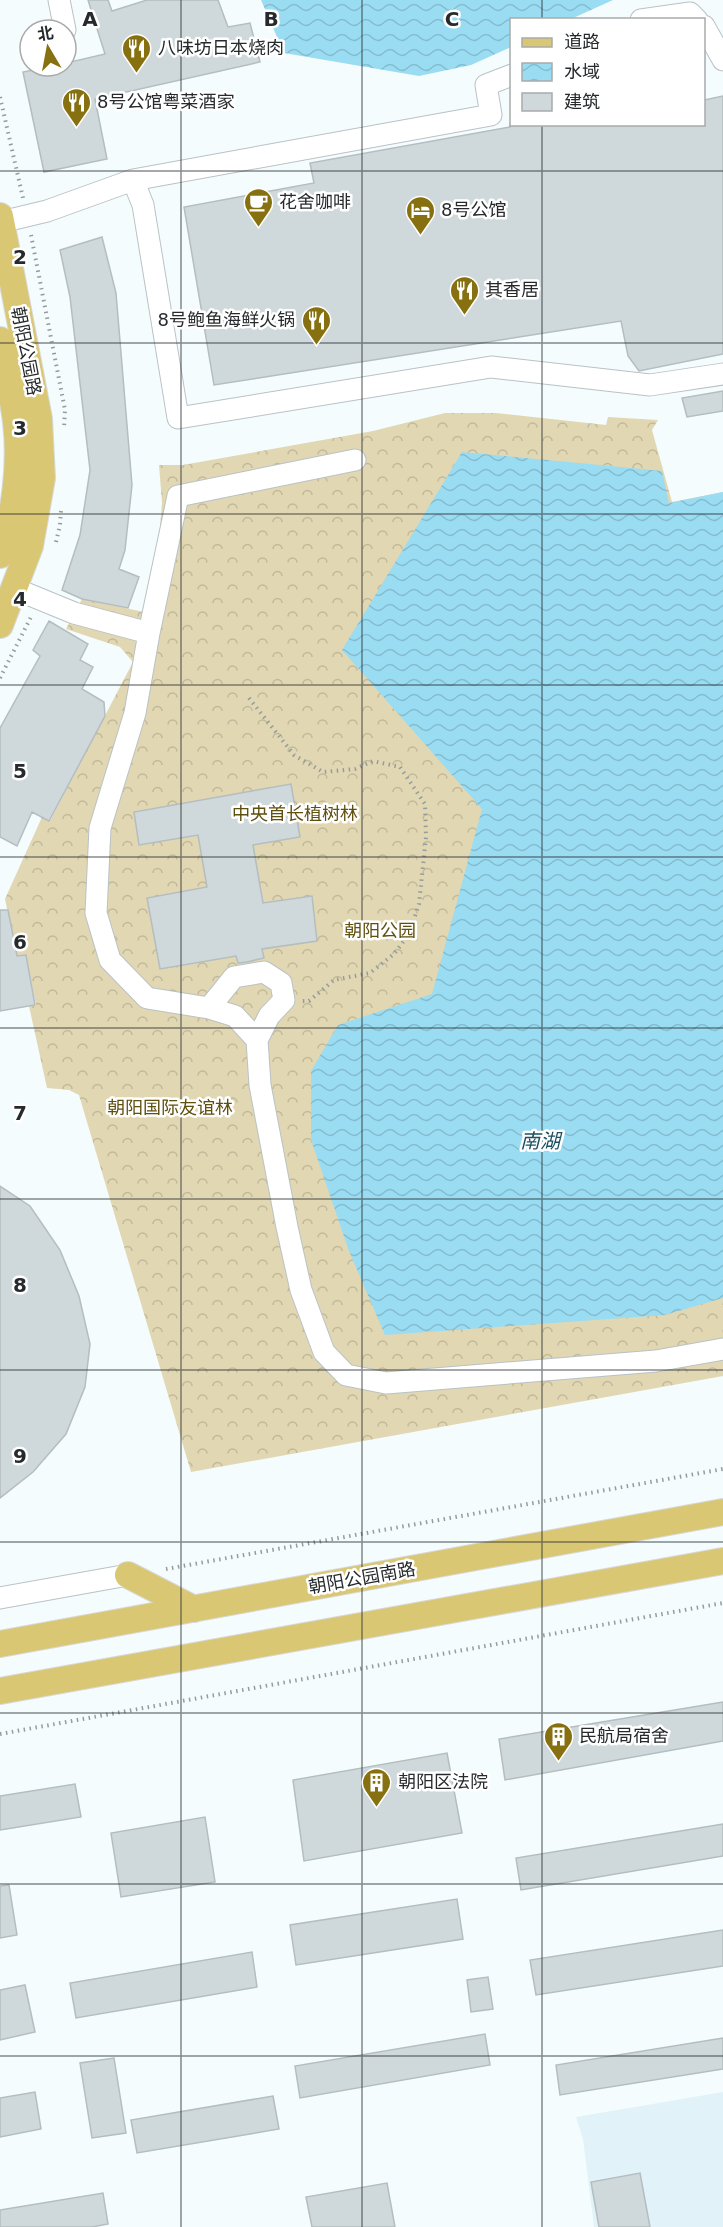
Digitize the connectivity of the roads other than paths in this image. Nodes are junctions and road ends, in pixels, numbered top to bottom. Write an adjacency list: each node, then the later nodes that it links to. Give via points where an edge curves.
1 (58, 0): 2 (street)
2 (62, 18)
3 (657, 18): 4 (street, via 690,14)
4 (695, 18)
5 (705, 28): 6 (street)
6 (723, 60)
7 (510, 76): 8 (street, via 486,85 490,115)
8 (133, 180): 9 (street, via 47,211); 12 (street, via 143,205 178,418 491,367 650,385)
9 (1, 219): 10 (main road, 朝阳公园路)
10 (5, 269): 15 (main road, 朝阳公园路, via 39,419 42,478 30,546)
11 (0, 340): 14 (main road, 朝阳公园路, via 16,422 17,480)
12 (723, 374)
13 (355, 460): 17 (street, via 178,496)
14 (0, 555)
15 (14, 588): 16 (main road, 朝阳公园路); 17 (street, via 74,614)
16 (0, 625)
17 (149, 633): 18 (street, via 135,713 100,828 96,913 110,960 147,998)
18 (209, 1008): 19 (street, via 235,1016); 19 (street, via 234,977 264,972 281,983 284,1000 269,1016)
19 (257, 1040): 20 (street, via 260,1085 301,1290 324,1352 346,1375 386,1383 656,1361)
20 (723, 1349)
21 (723, 1512): 25 (main road, 朝阳公园南路)
22 (723, 1561): 27 (main road)
23 (128, 1575): 24 (street); 25 (main road)
24 (0, 1598)
25 (194, 1609): 26 (main road, 朝阳公园南路)
26 (0, 1644)
27 (0, 1690)

